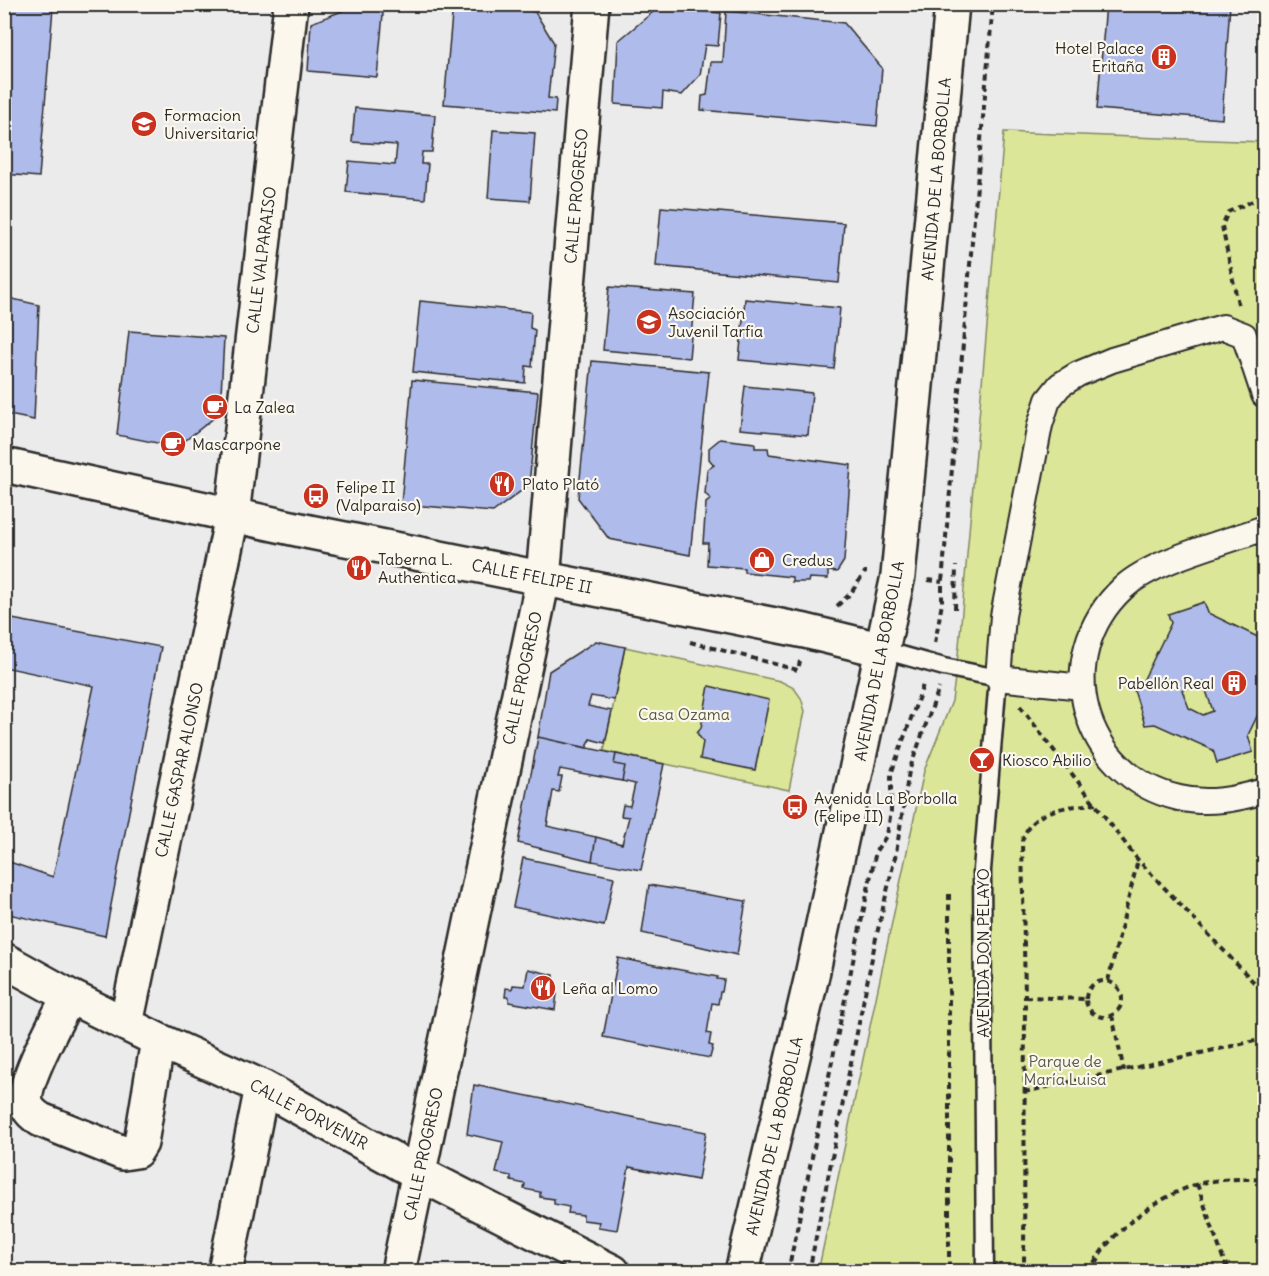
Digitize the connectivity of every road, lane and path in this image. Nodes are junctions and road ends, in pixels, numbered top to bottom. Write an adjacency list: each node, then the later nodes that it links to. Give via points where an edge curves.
1 (291, 4): 9 (street, CALLE VALPARAISO)
2 (592, 4): 13 (street, CALLE PROGRESO)
3 (952, 4): 17 (street, AVENIDA DE LA BORBOLLA, via 898,576)
4 (993, 4): 14 (path)
5 (1264, 196): 6 (path, via 1228,212 1222,226)
6 (1244, 335): 7 (street); 19 (street, via 1223,327 1112,360 1060,385 1048,400 1003,616)
7 (1264, 395)
8 (4, 465): 9 (street, CALLE FELIPE II)
9 (232, 516): 13 (street, CALLE FELIPE II); 33 (street, CALLE GASPAR ALONSO)
10 (1264, 528): 21 (street, via 1163,564 1124,587 1096,622 1083,664)
11 (956, 566): 16 (path)
12 (865, 572): 15 (path, via 851,593 838,606)
13 (543, 579): 17 (street, CALLE FELIPE II); 39 (street, CALLE PROGRESO)
14 (942, 603)
15 (831, 607)
16 (955, 609)
17 (883, 650): 19 (lane); 47 (street, AVENIDA DE LA BORBOLLA)
18 (925, 678): 48 (path, via 891,774 887,835 876,851)
19 (998, 678): 21 (street); 23 (path); 51 (lane, AVENIDA DON PELAYO, via 982,870)
20 (942, 682): 49 (path, via 909,771 896,853)
21 (1082, 687): 22 (street, via 1086,710 1105,750 1137,781 1157,791 1199,802)
22 (1256, 794)
23 (1096, 804): 24 (path); 30 (path, via 1044,814 1030,825 1022,841)
24 (1138, 860): 27 (path); 28 (path)
25 (949, 894): 50 (path)
26 (4, 960): 29 (street, CALLE PORVENIR)
27 (1108, 981): 31 (path, via 1094,984); 32 (path, via 1122,995 1121,1007)
28 (1264, 993)
29 (69, 996): 33 (street, CALLE PORVENIR); 35 (street, via 27,1084 26,1104 41,1120 123,1153 136,1151 141,1143)
30 (1025, 997): 31 (path); 38 (path)
31 (1086, 999): 32 (path, via 1095,1014)
32 (1112, 1015): 36 (path)
33 (126, 1024): 35 (street, CALLE PORVENIR)
34 (1264, 1039): 36 (path)
35 (158, 1040): 37 (street, CALLE PORVENIR)
36 (1124, 1071): 38 (path)
37 (262, 1087): 39 (street, CALLE PORVENIR); 44 (street)
38 (1024, 1092): 52 (path)
39 (418, 1173): 45 (street, CALLE PROGRESO); 46 (street, CALLE PORVENIR)
40 (1264, 1180): 41 (path)
41 (1197, 1184): 42 (path, via 1157,1204 1119,1231); 43 (path)
42 (1095, 1258): 53 (path); 54 (path)
43 (1225, 1264): 55 (path); 56 (path)
44 (225, 1272)
45 (398, 1272)
46 (613, 1272)
47 (742, 1272)
48 (788, 1272)
49 (808, 1272)
50 (949, 1272)
51 (985, 1272)
52 (1024, 1272)
53 (1089, 1272)
54 (1109, 1272)
55 (1216, 1272)
56 (1237, 1272)

